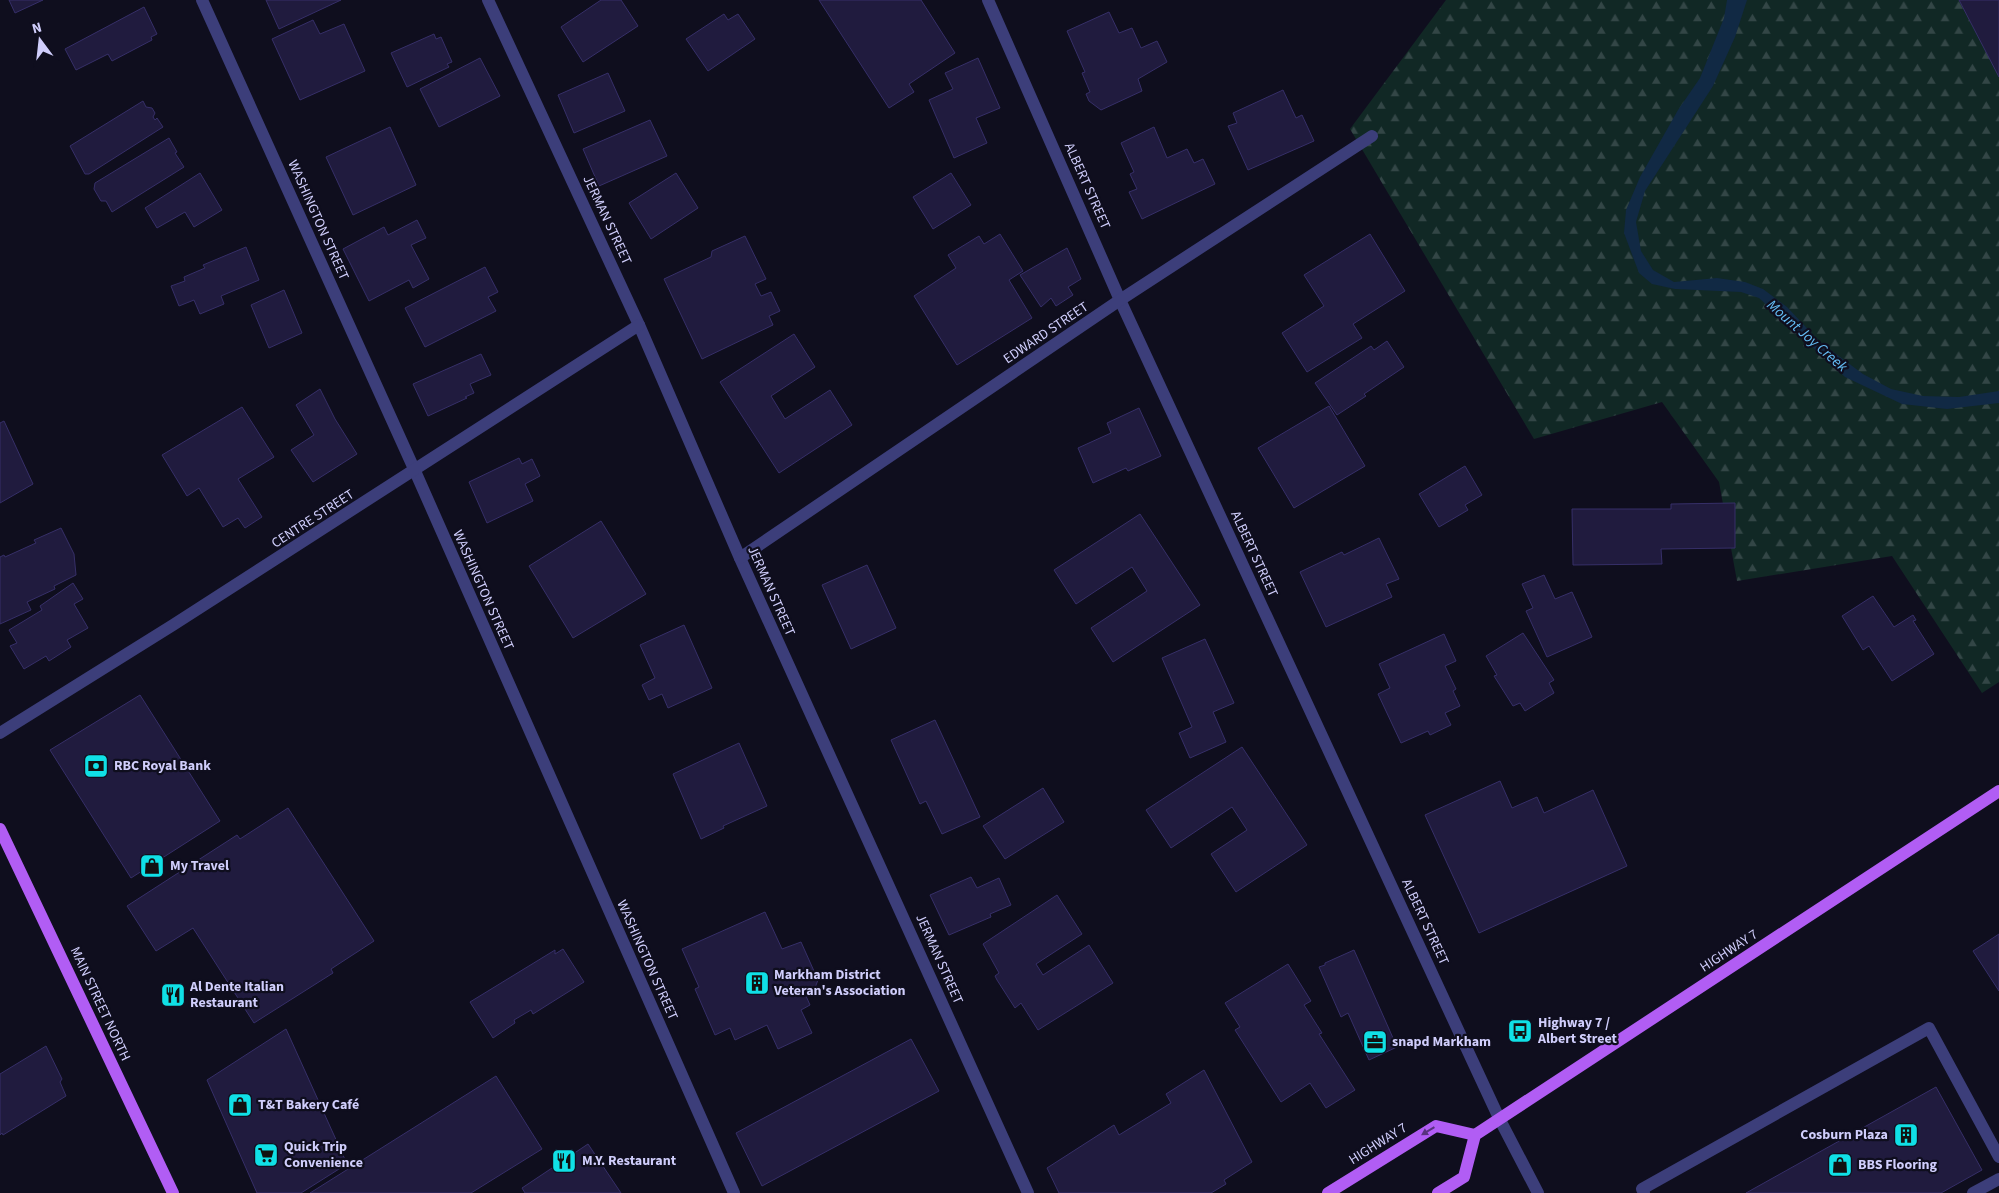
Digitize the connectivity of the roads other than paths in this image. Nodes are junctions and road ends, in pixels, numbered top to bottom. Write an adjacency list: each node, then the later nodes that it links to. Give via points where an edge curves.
1 (202, 0): 7 (street, WASHINGTON STREET)
2 (488, 0): 6 (street, JERMAN STREET)
3 (988, 0): 5 (street, ALBERT STREET)
4 (1372, 136): 5 (street, EDWARD STREET)
5 (1120, 300): 8 (street, EDWARD STREET); 12 (street, ALBERT STREET)
6 (639, 325): 7 (street, CENTRE STREET); 8 (street, JERMAN STREET)
7 (415, 472): 9 (street, CENTRE STREET); 17 (street, WASHINGTON STREET)
8 (740, 558): 18 (street, JERMAN STREET)
9 (0, 733)
10 (1999, 791): 12 (main road, HIGHWAY 7)
11 (0, 829): 16 (main road, MAIN STREET NORTH)
12 (1500, 1118): 13 (main road, HIGHWAY 7); 21 (street, ALBERT STREET)
13 (1475, 1135): 19 (main road, HIGHWAY 7, one-way to 19, via 1436,1126); 20 (main road, via 1464,1177)
14 (1999, 1157): 22 (street, via 1929,1028 1642,1190)
15 (1999, 1178): 23 (street)
16 (169, 1191)
17 (734, 1193)
18 (1028, 1193)
19 (1328, 1193)
20 (1438, 1193)
21 (1538, 1193)
22 (1644, 1193)
23 (1973, 1193)

